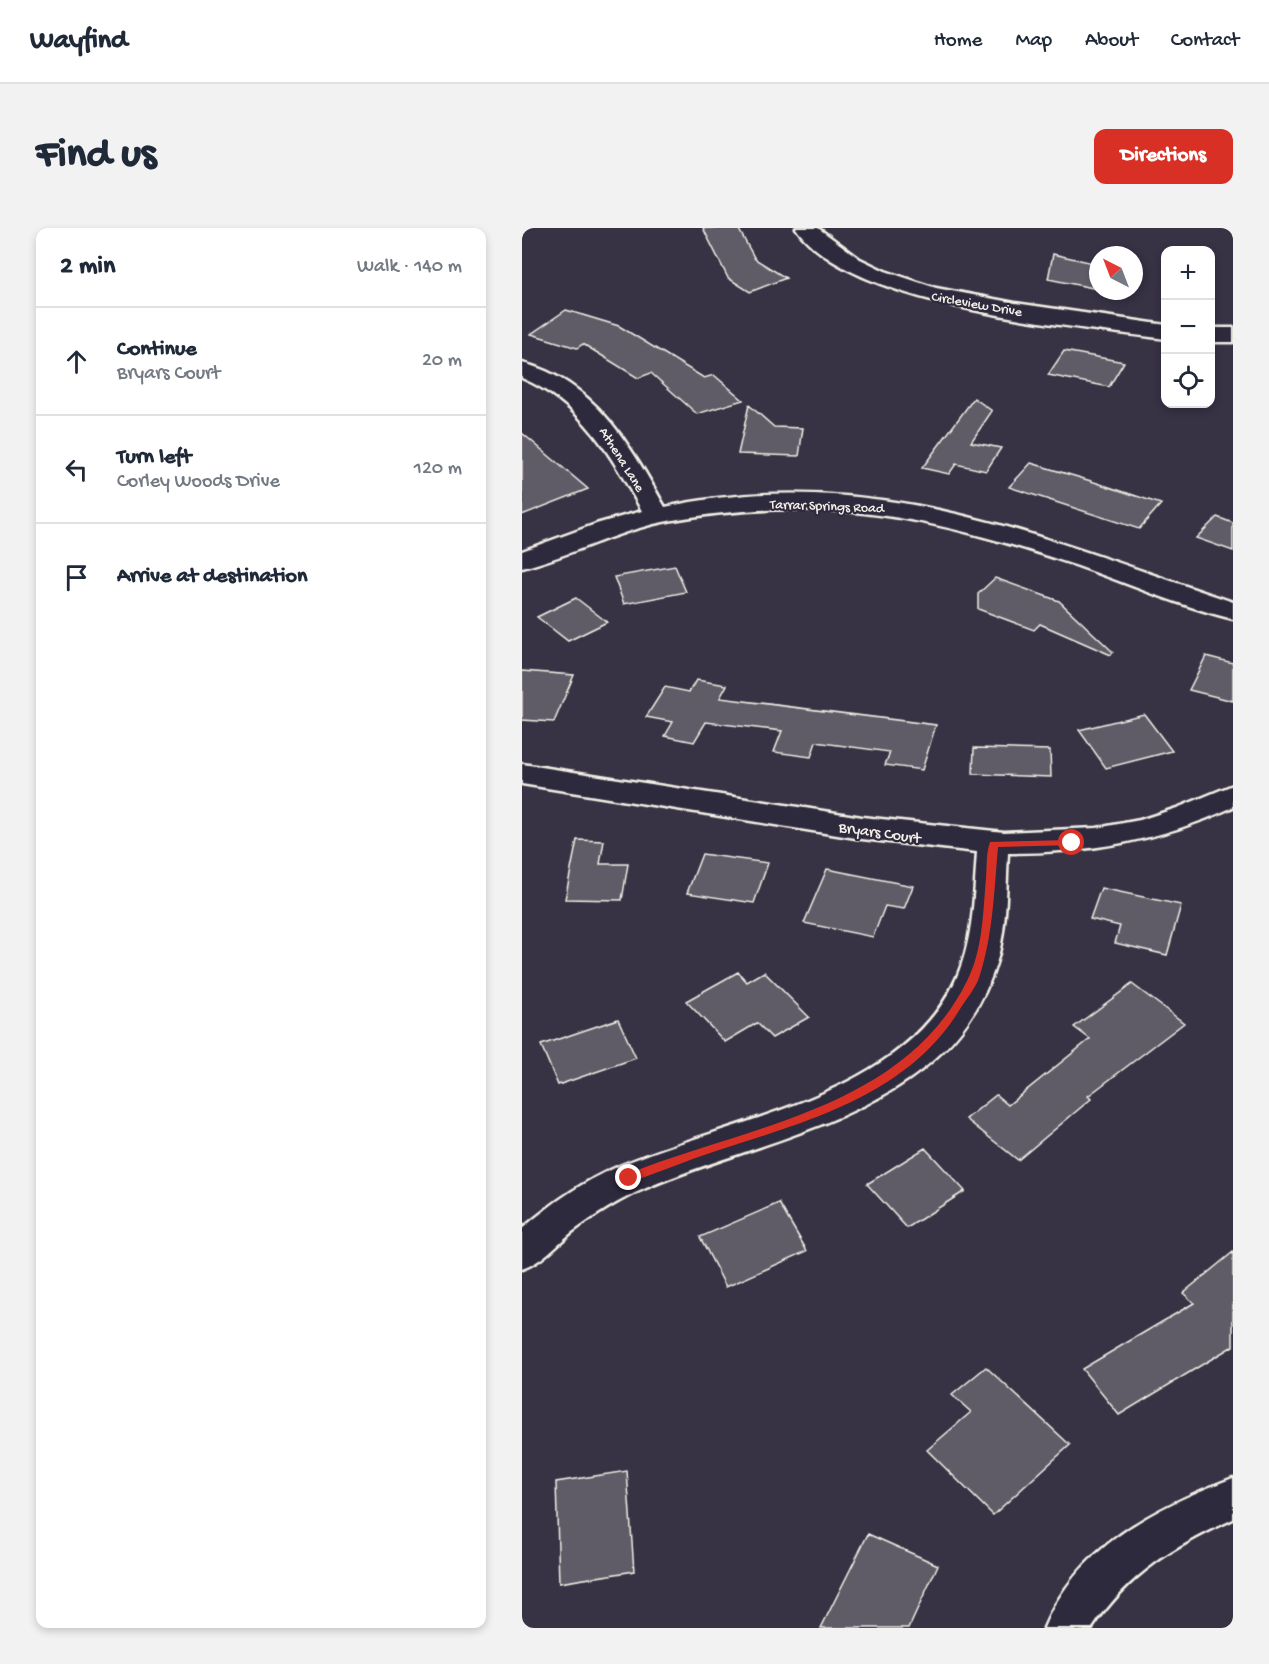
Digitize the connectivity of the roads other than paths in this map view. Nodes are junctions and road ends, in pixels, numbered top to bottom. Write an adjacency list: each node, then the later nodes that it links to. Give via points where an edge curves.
1 (806, 228): 2 (street, Circleview Drive, via 852,265 929,295)
2 (1161, 331)
3 (1215, 335): 4 (street)
4 (1233, 335)
5 (522, 370): 6 (street, Athena Lane, via 560,387 595,415 612,436)
6 (657, 516): 7 (street, Tarrar Springs Road, via 583,536); 8 (street, Tarrar Springs Road, via 763,503 815,502 892,508 991,530)
7 (522, 560)
8 (1233, 611)
9 (522, 774): 11 (street, Bryars Court, via 801,820)
10 (1233, 795): 11 (street, Bryars Court, via 1207,809 1130,834 1072,843)
11 (993, 844): 12 (street, via 986,934 973,980 946,1024 905,1065 852,1099 822,1112 629,1178 567,1215)
12 (522, 1253)
13 (1233, 1498): 14 (street, via 1155,1534 1123,1558 1095,1588)
14 (1067, 1628)

